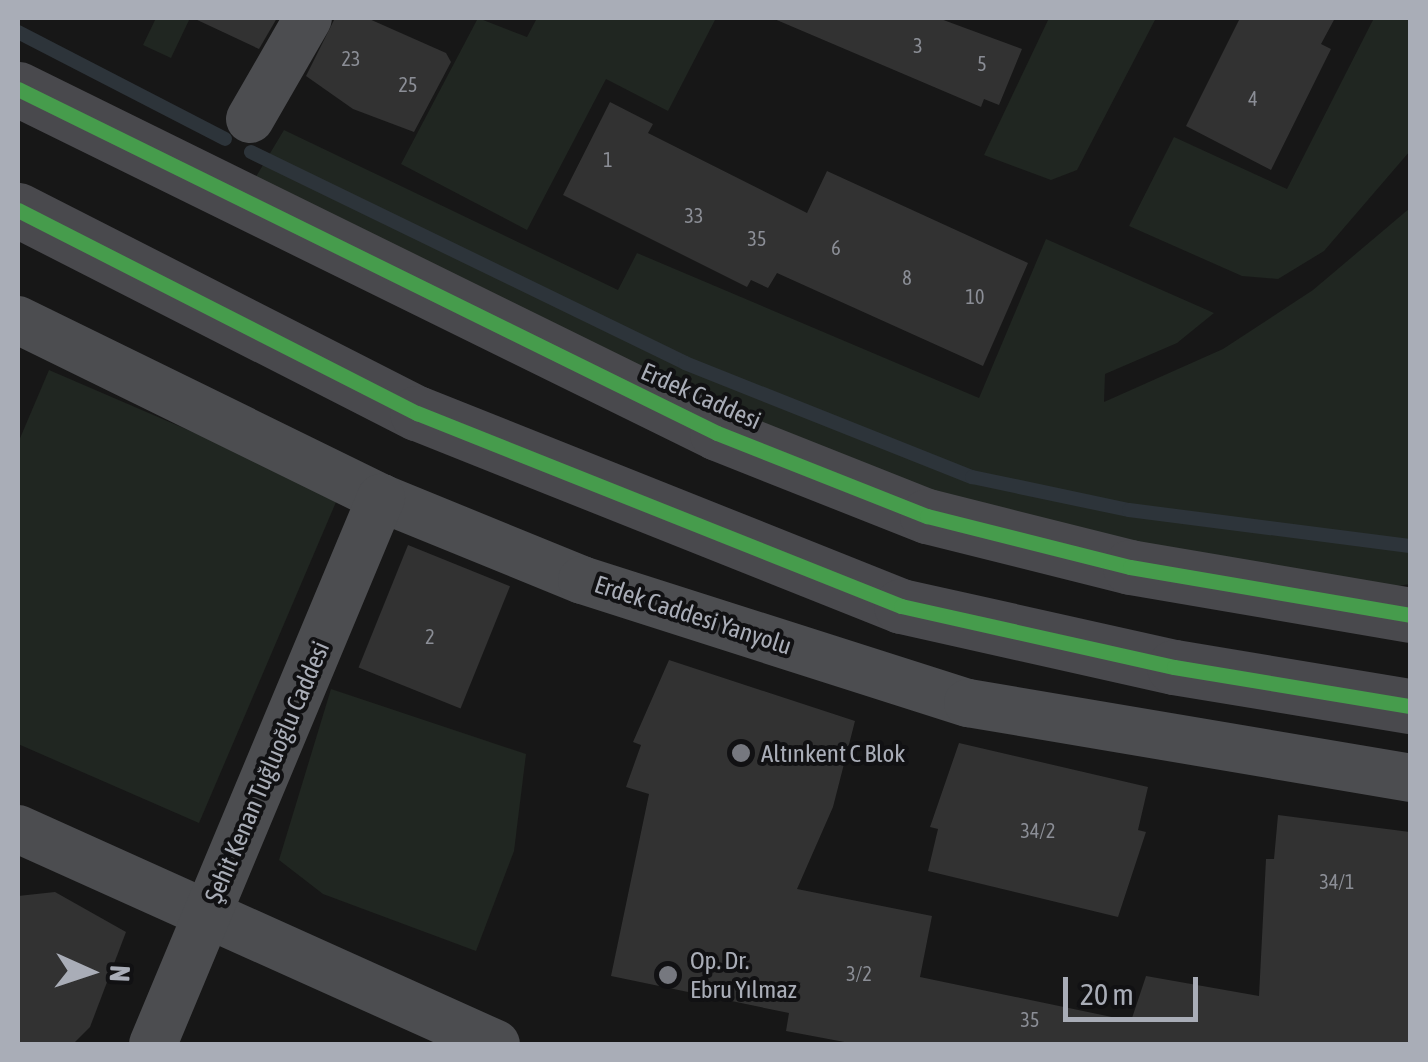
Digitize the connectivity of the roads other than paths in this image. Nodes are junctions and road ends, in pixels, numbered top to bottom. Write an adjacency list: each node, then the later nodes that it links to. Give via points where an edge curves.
1 (308, 18): 3 (street)
2 (18, 89): 7 (highway, Erdek Caddesi, via 717,433 927,516 1130,567)
3 (250, 119)
4 (18, 210): 8 (highway, via 417,413 901,606 1174,667)
5 (18, 320): 6 (street, Erdek Caddesi Yanyolu)
6 (382, 498): 9 (street, Erdek Caddesi Yanyolu, via 582,580 968,703); 11 (street, Şehit Kenan Tuğluoğlu Caddesi)
7 (1410, 616)
8 (1410, 706)
9 (1410, 778)
10 (18, 829): 11 (street)
11 (206, 918): 12 (street, Şehit Kenan Tuğluoğlu Caddesi); 13 (street)
12 (152, 1044)
13 (496, 1044)

